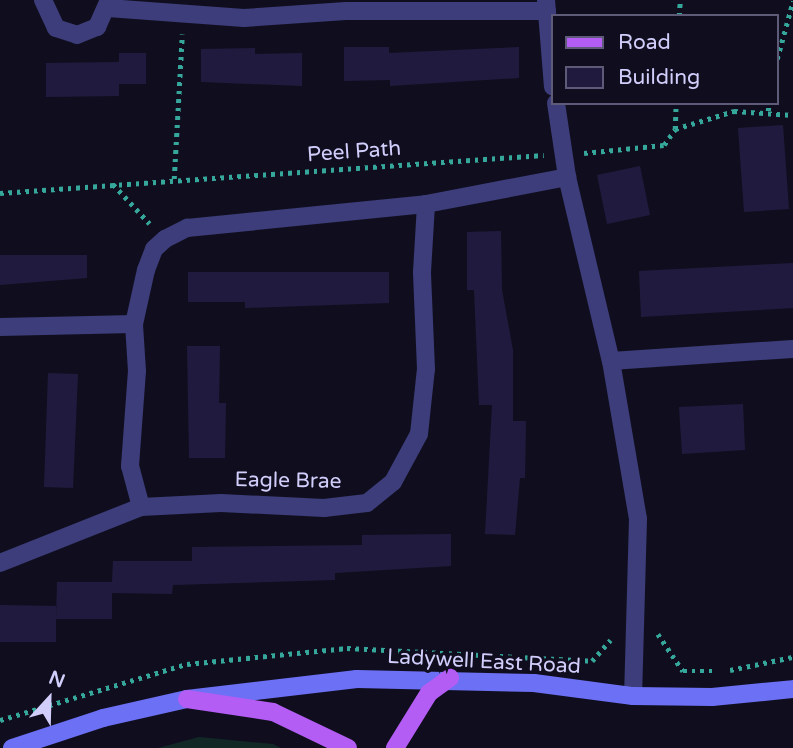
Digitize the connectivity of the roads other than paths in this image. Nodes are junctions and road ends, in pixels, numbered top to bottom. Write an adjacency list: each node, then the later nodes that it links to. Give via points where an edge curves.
1 (43, 0): 2 (street, via 56,28 77,34 97,27)
2 (109, 4): 3 (street, via 244,18)
3 (546, 5): 4 (street)
4 (552, 75)
5 (555, 105): 6 (street)
6 (567, 177): 7 (street); 11 (street)
7 (426, 204): 8 (street, via 187,228 154,249); 12 (street, Eagle Brae, via 422,272 426,369 419,434 393,482 367,503 335,507 207,503)
8 (134, 324): 9 (street); 12 (street, via 130,466)
9 (0, 327)
10 (793, 349): 11 (street)
11 (611, 361): 16 (street, via 638,519)
12 (141, 507): 13 (street, Eagle Brae)
13 (0, 563)
14 (450, 678): 16 (street, Ladywell East Road); 17 (street, Ladywell East Road, via 357,679); 20 (main road, via 429,694)
15 (793, 688): 16 (street, Ladywell East Road, via 712,697)
16 (633, 696)
17 (187, 699): 18 (street, Ladywell East Road, via 103,718); 19 (main road, via 273,712)
18 (12, 748)
19 (348, 748)
20 (395, 748)

